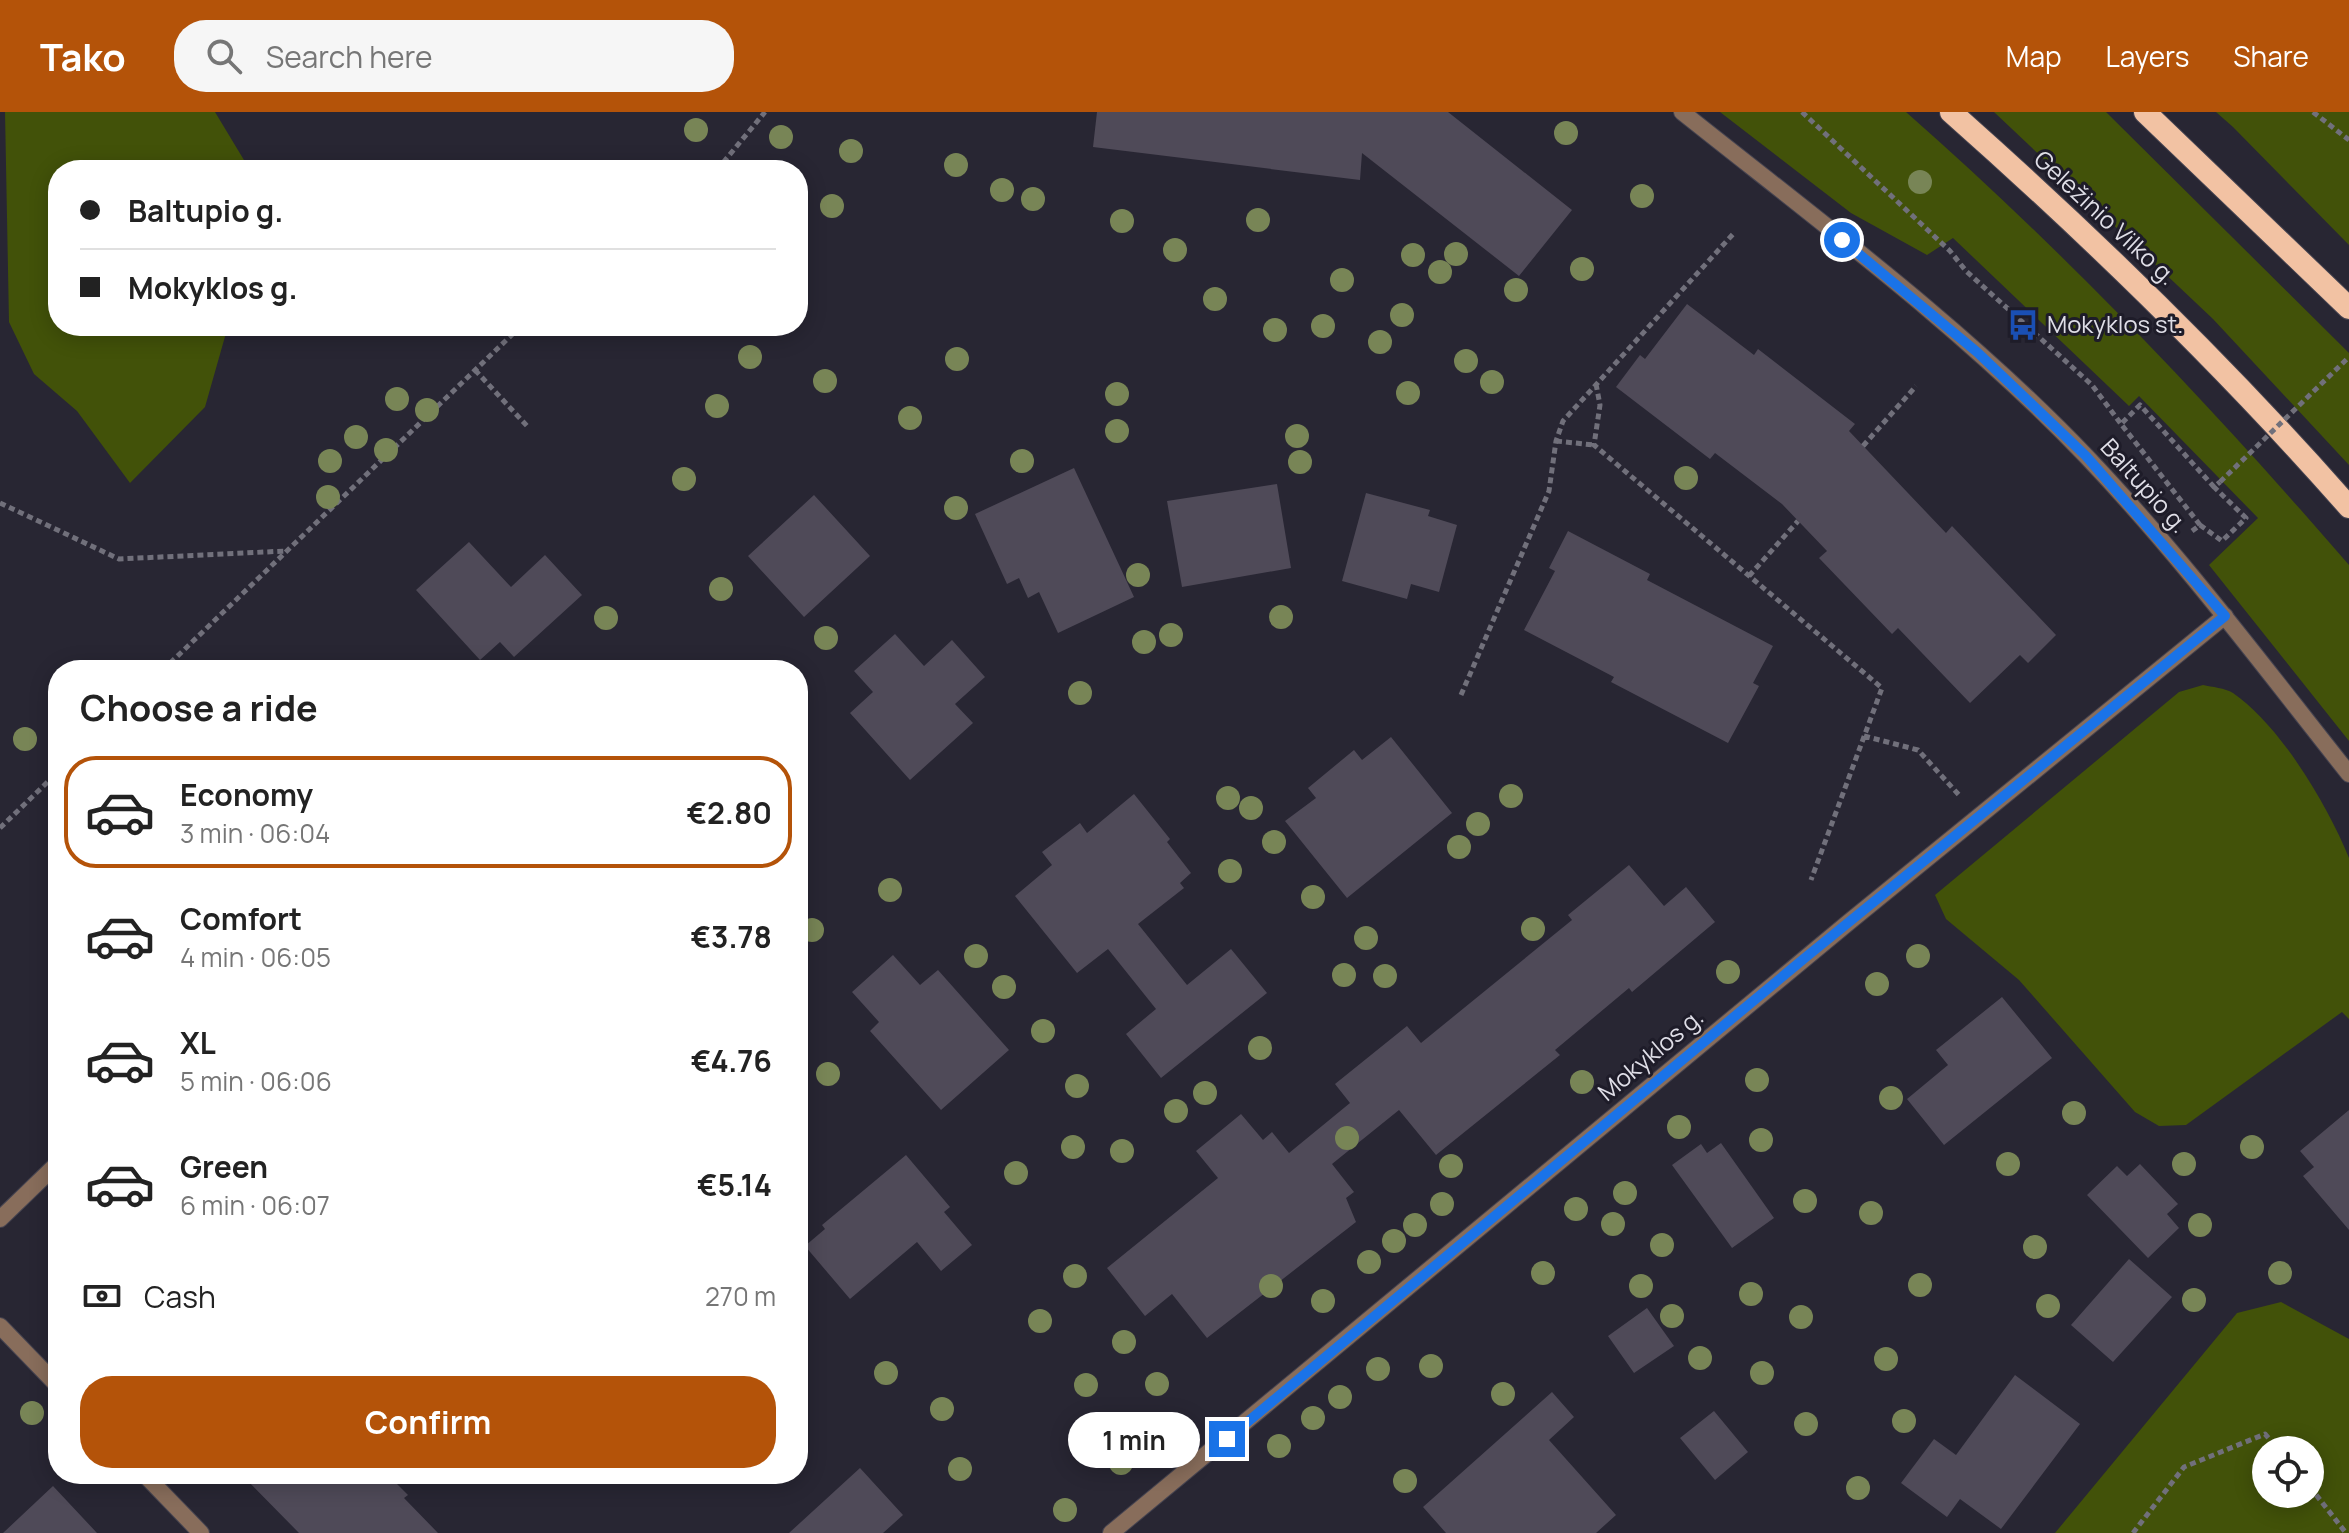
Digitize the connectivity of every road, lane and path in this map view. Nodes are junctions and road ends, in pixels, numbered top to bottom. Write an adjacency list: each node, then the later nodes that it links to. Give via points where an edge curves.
1 (765, 112): 8 (path)
2 (1682, 112): 26 (street, Baltupio g., via 1977,352 2086,456)
3 (1802, 112): 16 (path, via 2092,385)
4 (1951, 112): 23 (highway, Geležinio Vilko g., via 2163,309)
5 (2145, 112): 10 (highway)
6 (2313, 112): 7 (path)
7 (2349, 140)
8 (725, 160)
9 (1734, 233): 14 (path)
10 (2349, 308)
11 (511, 336): 13 (path)
12 (2349, 357): 21 (path, bridge)
13 (475, 370): 17 (path); 27 (path)
14 (1596, 384): 18 (path, via 1563,421); 19 (path, via 1600,405)
15 (1916, 386): 20 (path)
16 (2121, 424): 21 (path, via 2140,405); 25 (path)
17 (528, 427)
18 (1556, 441): 19 (path); 31 (path, via 1549,491)
19 (1594, 445): 28 (path)
20 (1863, 446)
21 (2214, 487): 25 (path, via 2246,518 2222,541)
22 (0, 503): 27 (path, via 119,559)
23 (2349, 507)
24 (1798, 521): 28 (path)
25 (2200, 525): 26 (path)
26 (2169, 549): 29 (street, Baltupio g.)
27 (287, 551): 30 (path)
28 (1749, 576): 32 (path, via 1882,688)
29 (2225, 616): 33 (street, Baltupio g.); 35 (street, Mokyklos g.)
30 (173, 660)
31 (1461, 695)
32 (1864, 736): 35 (path, via 1918,750); 37 (path)
33 (2349, 774)
34 (48, 782): 36 (path)
35 (1979, 816): 46 (street, Mokyklos g.)
36 (0, 828)
37 (1811, 880)
38 (48, 1173): 39 (street)
39 (0, 1219)
40 (0, 1326): 41 (street)
41 (48, 1376)
42 (2252, 1439): 47 (path, via 2184,1467)
43 (154, 1484): 45 (street)
44 (2324, 1505): 48 (path)
45 (201, 1533)
46 (1111, 1533)
47 (2133, 1533)
48 (2346, 1533)

